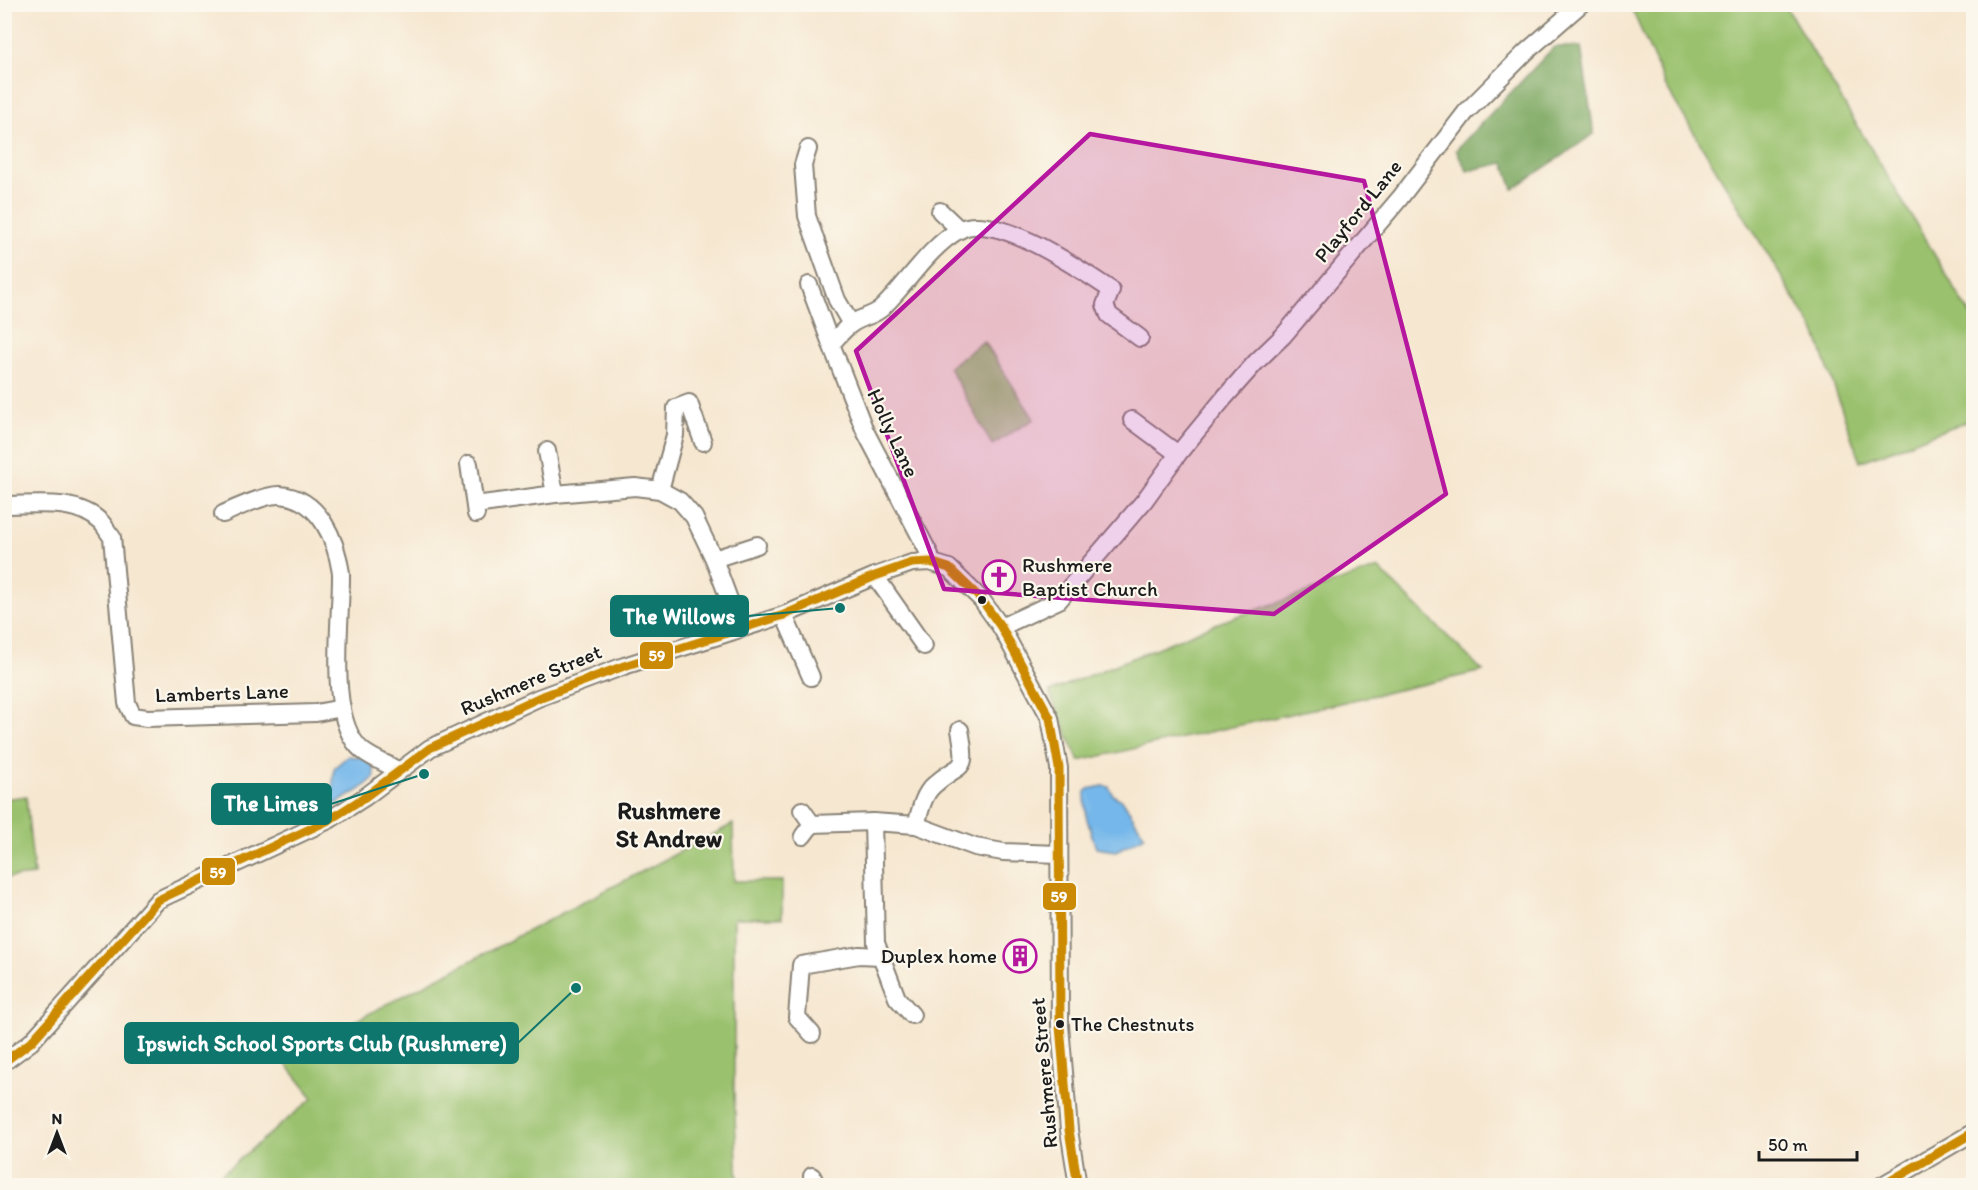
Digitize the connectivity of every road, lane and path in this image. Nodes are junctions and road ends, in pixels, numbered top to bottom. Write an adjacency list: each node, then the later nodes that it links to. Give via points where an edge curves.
1 (1581, 4): 12 (street, Playford Lane, via 1466,112 1336,275)
2 (808, 149): 6 (street, via 803,165 807,216 837,300)
3 (940, 211): 4 (street)
4 (960, 230): 6 (street, via 920,266 881,310); 7 (street, via 976,225 991,227 1051,251 1111,290 1105,305 1109,315)
5 (809, 285): 8 (street, Holly Lane)
6 (850, 324): 8 (street)
7 (1140, 338)
8 (831, 344): 20 (street, Holly Lane, via 865,432 930,555)
9 (1132, 420): 12 (street)
10 (703, 442): 14 (street, via 689,403 676,408 675,435)
11 (547, 451): 15 (street)
12 (1178, 454): 23 (street, Playford Lane, via 1144,501 1059,600)
13 (470, 464): 15 (street, via 476,510)
14 (660, 490): 15 (street, via 635,487); 19 (street, via 680,501 694,517)
15 (555, 494)
16 (4, 505): 27 (street, Lamberts Lane, via 64,505 101,522 112,537 127,703 133,716 316,712)
17 (222, 514): 27 (street, via 279,495 303,502 329,529 341,573 337,678)
18 (757, 545): 19 (street)
19 (714, 559): 24 (street)
20 (930, 562): 21 (street, Rushmere Street, via 912,563); 23 (street, Rushmere Street, via 949,568 981,598)
21 (875, 576): 22 (street, Rushmere Street); 25 (street)
22 (784, 615): 24 (street, Rushmere Street); 26 (street)
23 (1001, 627): 33 (street, Rushmere Street, via 1050,718 1059,768)
24 (740, 629): 29 (street, Rushmere Street, via 538,698 430,748)
25 (924, 646)
26 (810, 678)
27 (342, 708): 29 (street, via 351,737 363,751)
28 (960, 730): 32 (street, via 963,762 931,787)
29 (399, 771): 37 (street, Rushmere Street, via 329,820 158,900 31,1042)
30 (802, 810): 31 (street, via 808,830)
31 (873, 822): 32 (street); 34 (street, via 876,943)
32 (916, 825): 33 (street, via 975,847)
33 (1059, 854): 39 (street, Rushmere Street, via 1060,1026)
34 (881, 956): 35 (street, via 897,998); 36 (street, via 859,955 801,965 796,1017)
35 (912, 1015)
36 (812, 1034)
37 (4, 1062)
38 (1974, 1132): 40 (street)
39 (1078, 1185)
40 (1881, 1185)

